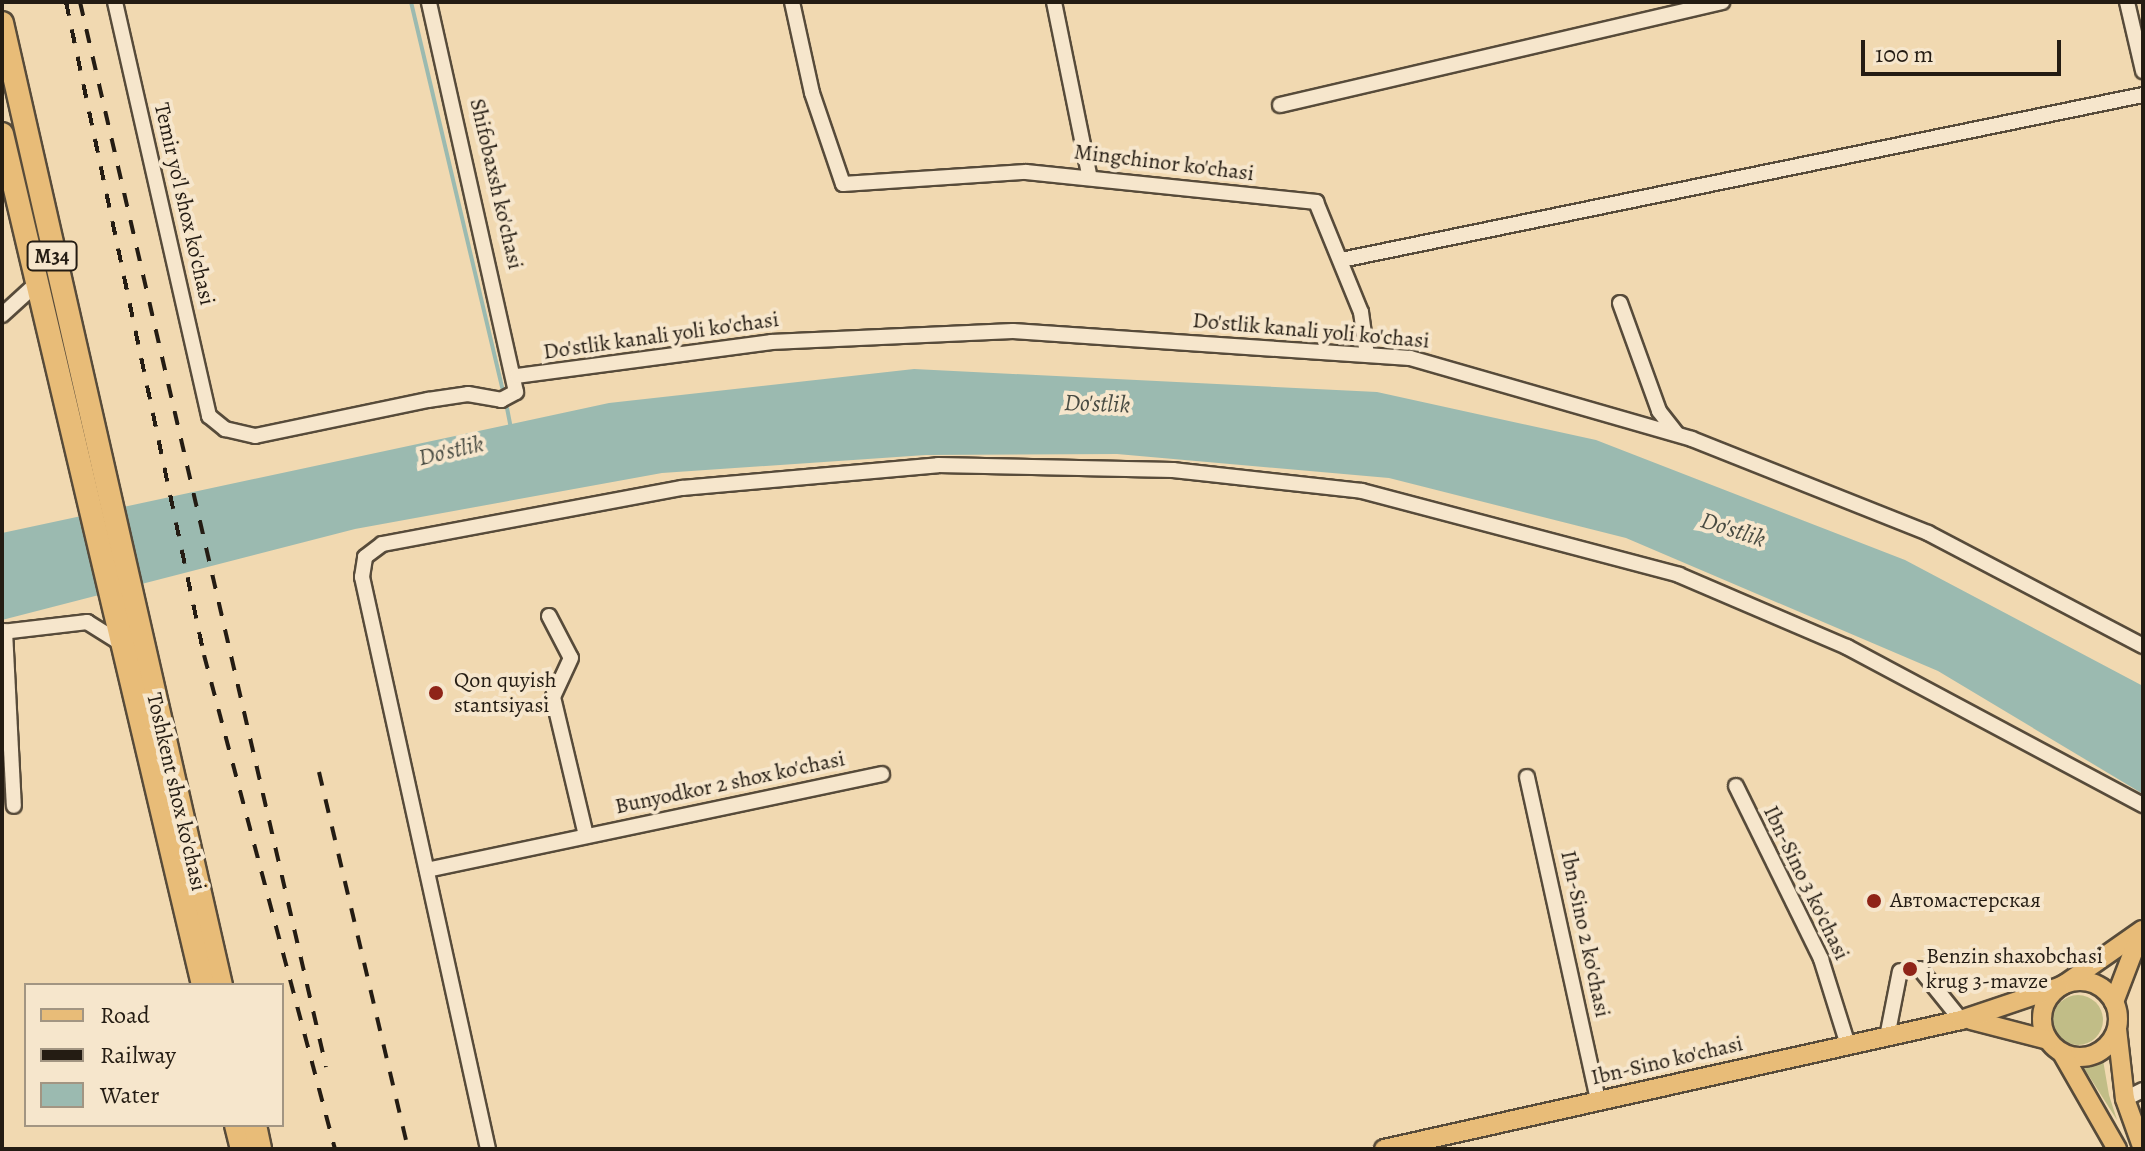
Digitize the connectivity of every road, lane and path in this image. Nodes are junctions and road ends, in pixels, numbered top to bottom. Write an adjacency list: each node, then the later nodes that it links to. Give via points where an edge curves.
1 (115, 2): 18 (street, Temir yo'l shox ko'chasi, via 209,416 225,429 255,436 455,396 501,400 516,392)
2 (429, 2): 18 (street, Shifobaxsh ko'chasi)
3 (792, 2): 12 (street, Mingchinor ko'chasi, via 812,93 843,184)
4 (1054, 2): 12 (street)
5 (1722, 2): 10 (street)
6 (2127, 2): 8 (street)
7 (2, 23): 20 (highway, M34)
8 (2143, 71)
9 (2143, 95): 13 (street)
10 (1280, 105)
11 (2, 134): 14 (highway, M34)
12 (1089, 174): 13 (street, Mingchinor ko'chasi, via 1316,202)
13 (1341, 260): 17 (street, Mingchinor ko'chasi)
14 (35, 285): 16 (street); 20 (highway, M34)
15 (1620, 303): 19 (street, via 1659,411)
16 (2, 315)
17 (1367, 355): 18 (street, Do'stlik kanali yoli ko'chasi, via 1013,331 771,342); 19 (street, Do'stlik kanali yoli ko'chasi, via 1410,358)
18 (517, 376)
19 (1677, 434): 25 (street, Do'stlik kanali yoli ko'chasi, via 1928,533)
20 (98, 490): 21 (highway)
21 (124, 602): 24 (highway, Toshkent shox ko'chasi); 37 (highway, Toshkent shox ko'chasi)
22 (549, 616): 31 (street, via 571,658 553,697)
23 (4, 632): 24 (street, via 87,622); 30 (street)
24 (121, 643): 36 (highway, Toshkent shox ko'chasi)
25 (2143, 646)
26 (882, 774): 31 (street, Bunyodkor 2 shox ko'chasi)
27 (1527, 777): 47 (street, Ibn-Sino 2 ko'chasi)
28 (1736, 786): 43 (street, Ibn-Sino 3 ko'chasi, via 1821,959)
29 (2143, 805): 32 (street, via 1847,647 1679,575 1362,491 1173,470 938,465 682,488 382,544 365,557 362,577)
30 (14, 806)
31 (586, 836): 32 (street, Bunyodkor 2 shox ko'chasi)
32 (427, 870): 52 (street)
33 (2142, 929): 38 (main road); 39 (main road)
34 (1920, 969): 40 (street)
35 (1900, 971): 42 (street)
36 (203, 983)
37 (220, 983)
38 (2062, 985): 39 (main road, via 2093,983); 40 (main road); 44 (main road, via 2041,1017)
39 (2114, 1002): 41 (main road)
40 (1961, 1020): 42 (main road, Ibn-Sino ko'chasi); 44 (main road, via 2000,1023)
41 (2117, 1029): 44 (main road, via 2101,1051); 46 (main road)
42 (1887, 1037): 43 (main road, Ibn-Sino ko'chasi)
43 (1848, 1045): 47 (main road, Ibn-Sino ko'chasi)
44 (2055, 1047): 54 (main road)
45 (2143, 1090): 46 (street)
46 (2125, 1099): 55 (main road)
47 (1598, 1101): 53 (main road, Ibn-Sino ko'chasi)
48 (236, 1127): 50 (highway)
49 (255, 1127): 51 (highway)
50 (242, 1149)
51 (260, 1149)
52 (488, 1149)
53 (1384, 1149)
54 (2117, 1149)
55 (2143, 1149)

